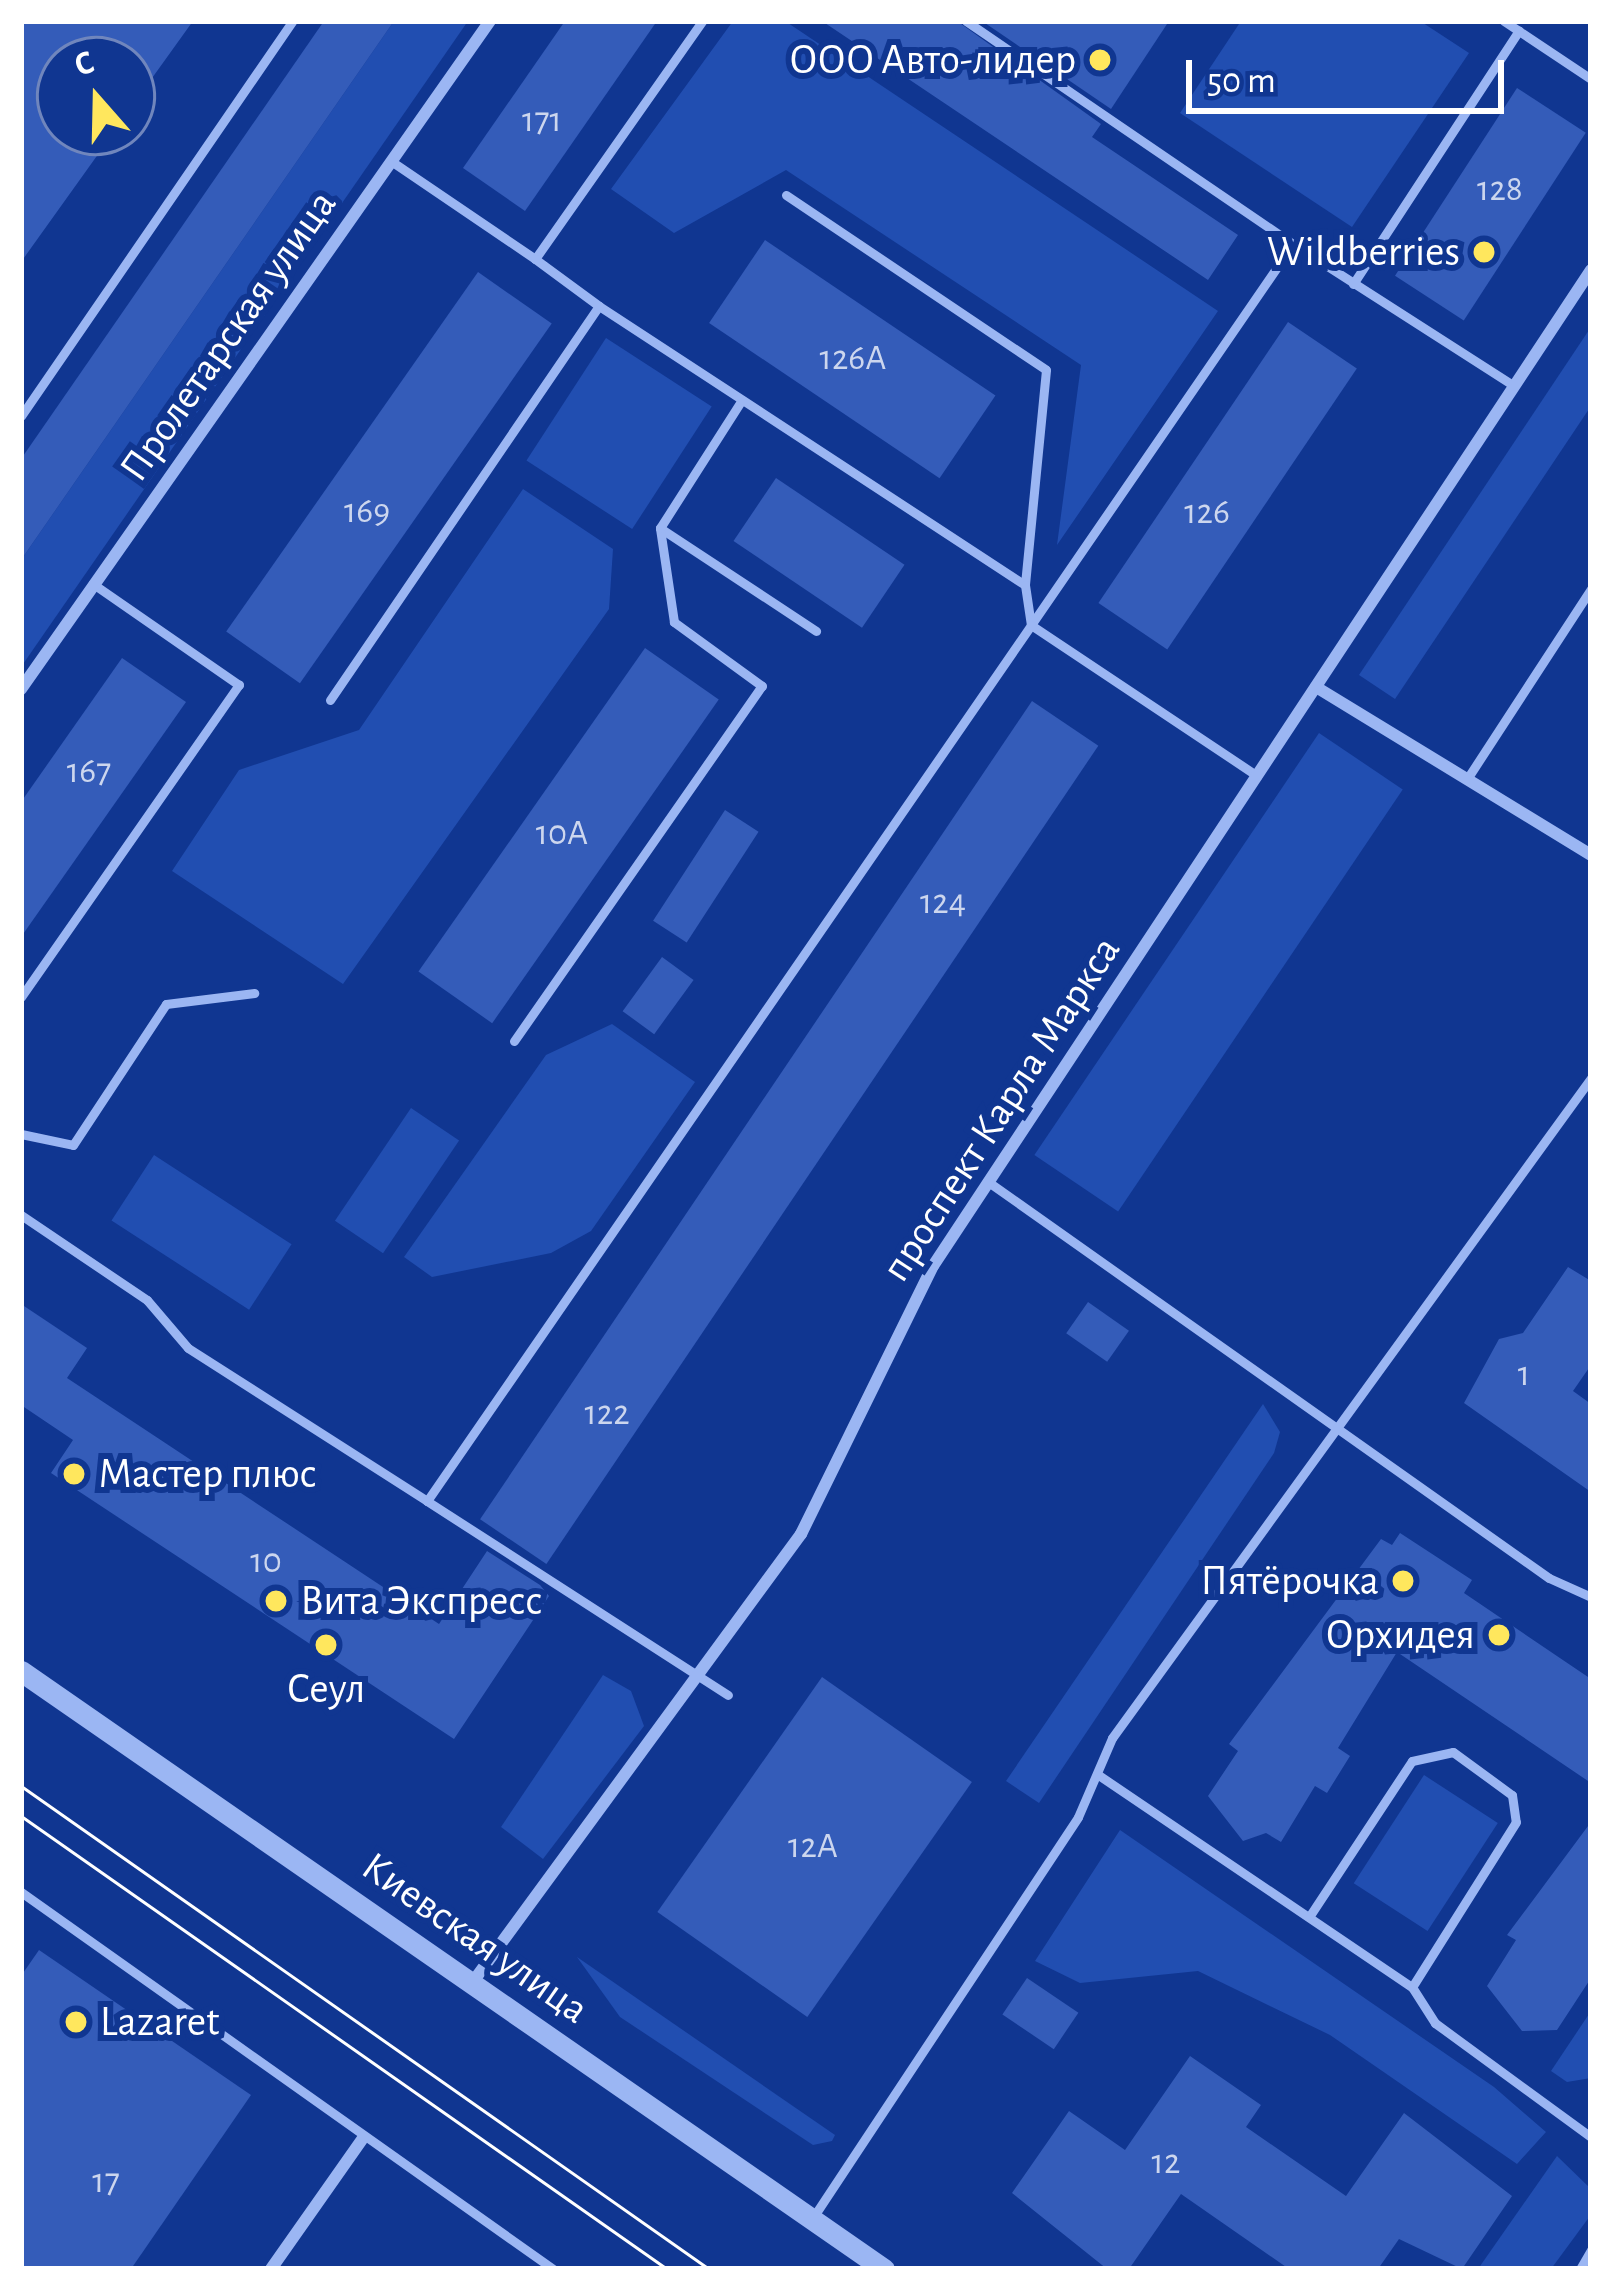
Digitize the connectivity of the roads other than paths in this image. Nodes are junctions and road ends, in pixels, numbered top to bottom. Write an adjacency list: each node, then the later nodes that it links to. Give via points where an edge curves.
1 (292, 21): 17 (lane)
2 (490, 21): 8 (street, Пролетарская улица)
3 (702, 21): 11 (lane)
4 (966, 21): 10 (lane)
5 (1504, 21): 6 (lane)
6 (1519, 30): 7 (lane); 13 (lane)
7 (1591, 79)
8 (391, 161): 11 (lane); 19 (street, Пролетарская улица)
9 (786, 195): 20 (lane, via 1046,370)
10 (1293, 244): 13 (lane); 22 (lane)
11 (535, 259): 14 (lane)
12 (1591, 270): 15 (street, проспект Карла Маркса)
13 (1353, 284): 15 (lane)
14 (599, 307): 16 (lane); 26 (lane)
15 (1514, 386): 24 (street, проспект Карла Маркса)
16 (742, 400): 18 (lane); 20 (lane)
17 (21, 416)
18 (660, 529): 23 (lane); 32 (lane, via 674,622 761,686)
19 (93, 584): 25 (street, Пролетарская улица); 31 (lane, via 239,686)
20 (1025, 585): 22 (lane)
21 (1591, 589): 28 (lane)
22 (1031, 625): 27 (lane); 38 (lane)
23 (815, 631)
24 (1316, 687): 27 (street, проспект Карла Маркса); 28 (street)
25 (21, 689)
26 (330, 700)
27 (1257, 776): 35 (street, проспект Карла Маркса)
28 (1467, 779): 29 (street)
29 (1591, 855)
30 (254, 993): 34 (lane, via 166,1004 73,1145)
31 (21, 998)
32 (514, 1041)
33 (1591, 1078): 37 (lane)
34 (21, 1134)
35 (987, 1181): 37 (lane); 41 (street, проспект Карла Маркса, via 932,1266 801,1534)
36 (21, 1215): 38 (lane, via 147,1300 188,1348)
37 (1328, 1426): 39 (lane); 43 (lane)
38 (427, 1501): 41 (lane)
39 (1589, 1592)
40 (21, 1671): 46 (street, Киевская улица)
41 (703, 1676): 42 (lane); 46 (street, проспект Карла Маркса)
42 (728, 1695)
43 (1096, 1774): 45 (lane); 50 (lane)
44 (21, 1892): 49 (lane)
45 (1309, 1917): 47 (lane); 47 (lane, via 1412,1761 1453,1752 1512,1795 1516,1822)
46 (472, 1983): 50 (street, Киевская улица)
47 (1412, 1987): 48 (lane, via 1436,2023)
48 (1591, 2137)
49 (363, 2138): 52 (street); 53 (lane)
50 (811, 2220): 54 (street, Киевская улица)
51 (1591, 2250): 55 (lane)
52 (271, 2269)
53 (553, 2269)
54 (884, 2269)
55 (1580, 2269)

